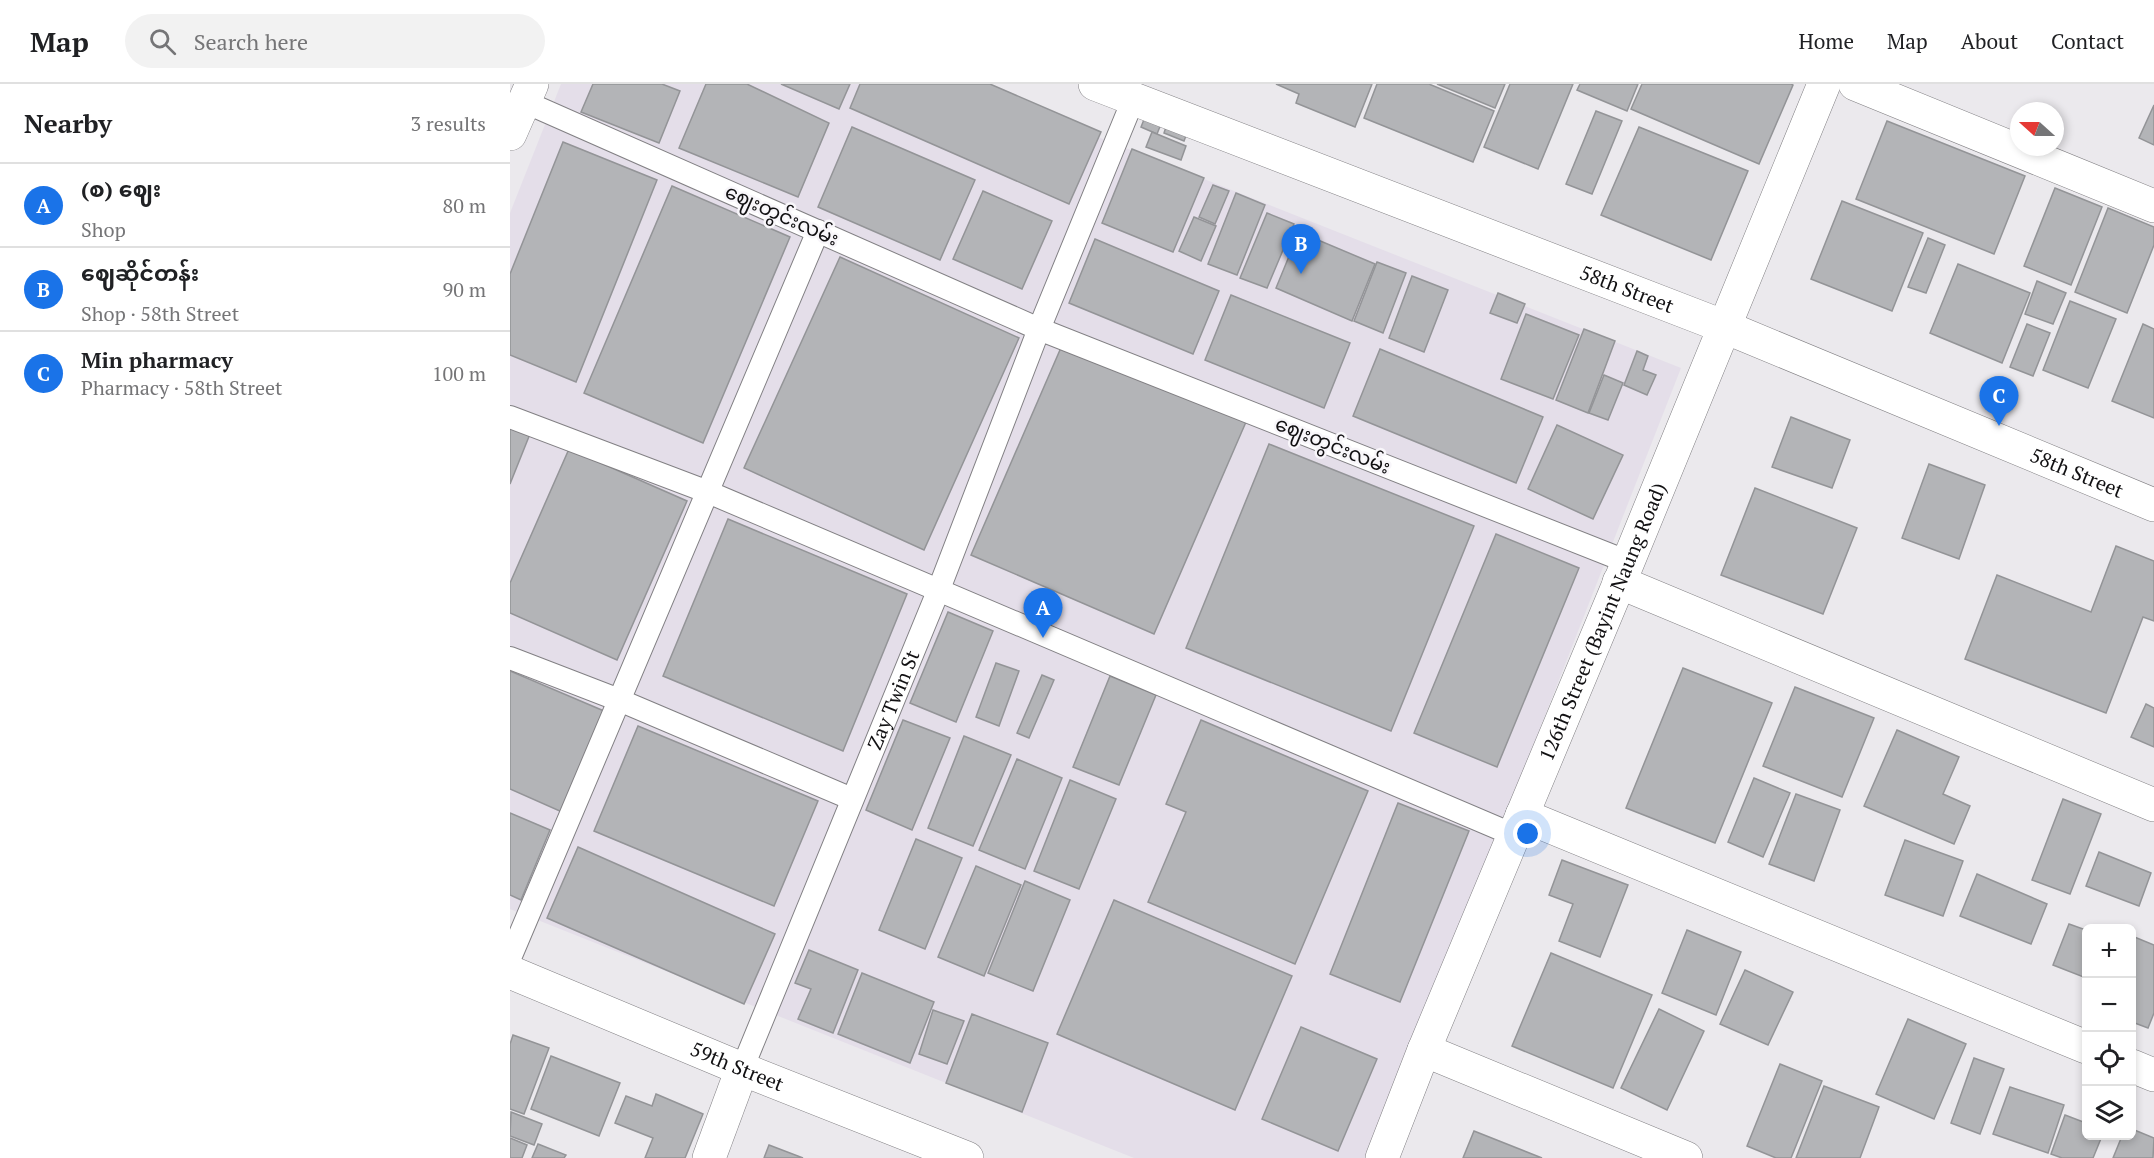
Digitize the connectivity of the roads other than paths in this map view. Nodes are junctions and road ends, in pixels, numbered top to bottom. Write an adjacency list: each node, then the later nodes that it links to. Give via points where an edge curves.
1 (1095, 84): 5 (street, 58th Street)
2 (1824, 84): 9 (street, 126th Street (Bayint Naung Road))
3 (1855, 84): 7 (street)
4 (528, 93): 6 (street); 8 (lane, ဈေးတွင်းလမ်း)
5 (1133, 100): 9 (street, 58th Street); 10 (lane)
6 (510, 134)
7 (2154, 206)
8 (818, 231): 10 (lane, ဈေးတွင်းလမ်း); 12 (lane)
9 (1725, 327): 13 (street, 58th Street); 14 (street, 126th Street (Bayint Naung Road))
10 (1038, 329): 14 (lane, ဈေးတွင်းလမ်း); 15 (lane, Zay Twin St)
11 (510, 417): 12 (lane)
12 (708, 492): 15 (lane); 17 (lane)
13 (2154, 505)
14 (1623, 572): 19 (street); 20 (street, 126th Street (Bayint Naung Road))
15 (939, 589): 18 (lane, Zay Twin St); 20 (lane)
16 (510, 658): 17 (lane)
17 (620, 700): 18 (lane); 21 (lane)
18 (852, 799): 26 (lane, Zay Twin St)
19 (2154, 805)
20 (1518, 825): 23 (street); 24 (street, 126th Street (Bayint Naung Road))
21 (510, 958)
22 (510, 972): 26 (street, 59th Street)
23 (2082, 1045)
24 (1424, 1050): 30 (street, 126th Street (Bayint Naung Road)); 31 (street)
25 (2136, 1068): 27 (street)
26 (742, 1069): 28 (street); 29 (street, 59th Street)
27 (2154, 1075)
28 (709, 1158)
29 (967, 1158)
30 (1382, 1158)
31 (1686, 1158)

